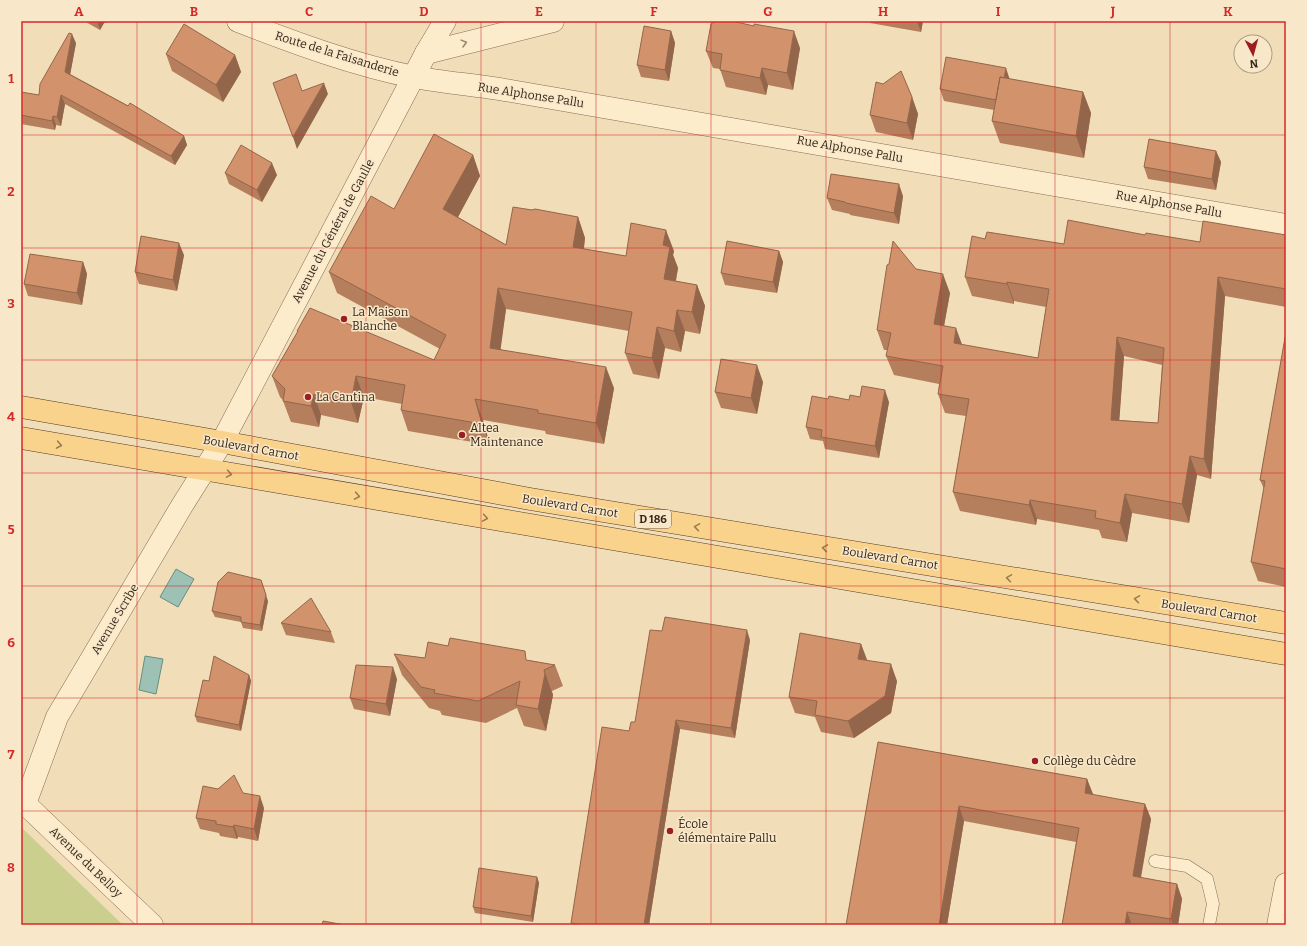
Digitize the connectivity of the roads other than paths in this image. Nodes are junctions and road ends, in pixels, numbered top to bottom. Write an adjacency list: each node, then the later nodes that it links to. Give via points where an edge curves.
1 (238, 21): 5 (street, Route de la Faisanderie, via 297,44)
2 (445, 21): 4 (street, Avenue du Général de Gaulle)
3 (553, 21): 4 (street, one-way to 3)
4 (426, 53): 5 (street, Avenue du Général de Gaulle)
5 (414, 77): 6 (street, Rue Alphonse Pallu, via 498,88); 9 (street, Avenue du Général de Gaulle)
6 (1286, 225)
7 (21, 407): 9 (main road, Boulevard Carnot / D 186)
8 (21, 438): 10 (main road, Boulevard Carnot / D 186, one-way to 10)
9 (222, 442): 10 (street, Avenue Scribe); 11 (main road, Boulevard Carnot / D 186, one-way to 9, via 530,499)
10 (204, 469): 12 (main road, Boulevard Carnot / D 186, one-way to 12); 13 (street, Avenue Scribe, via 57,717)
11 (1286, 623)
12 (1286, 654)
13 (23, 802): 16 (street, Avenue du Belloy)
14 (1155, 861): 17 (lane, via 1187,866 1207,879 1213,904)
15 (1286, 884): 18 (street)
16 (152, 925)
17 (1209, 925)
18 (1278, 925)

